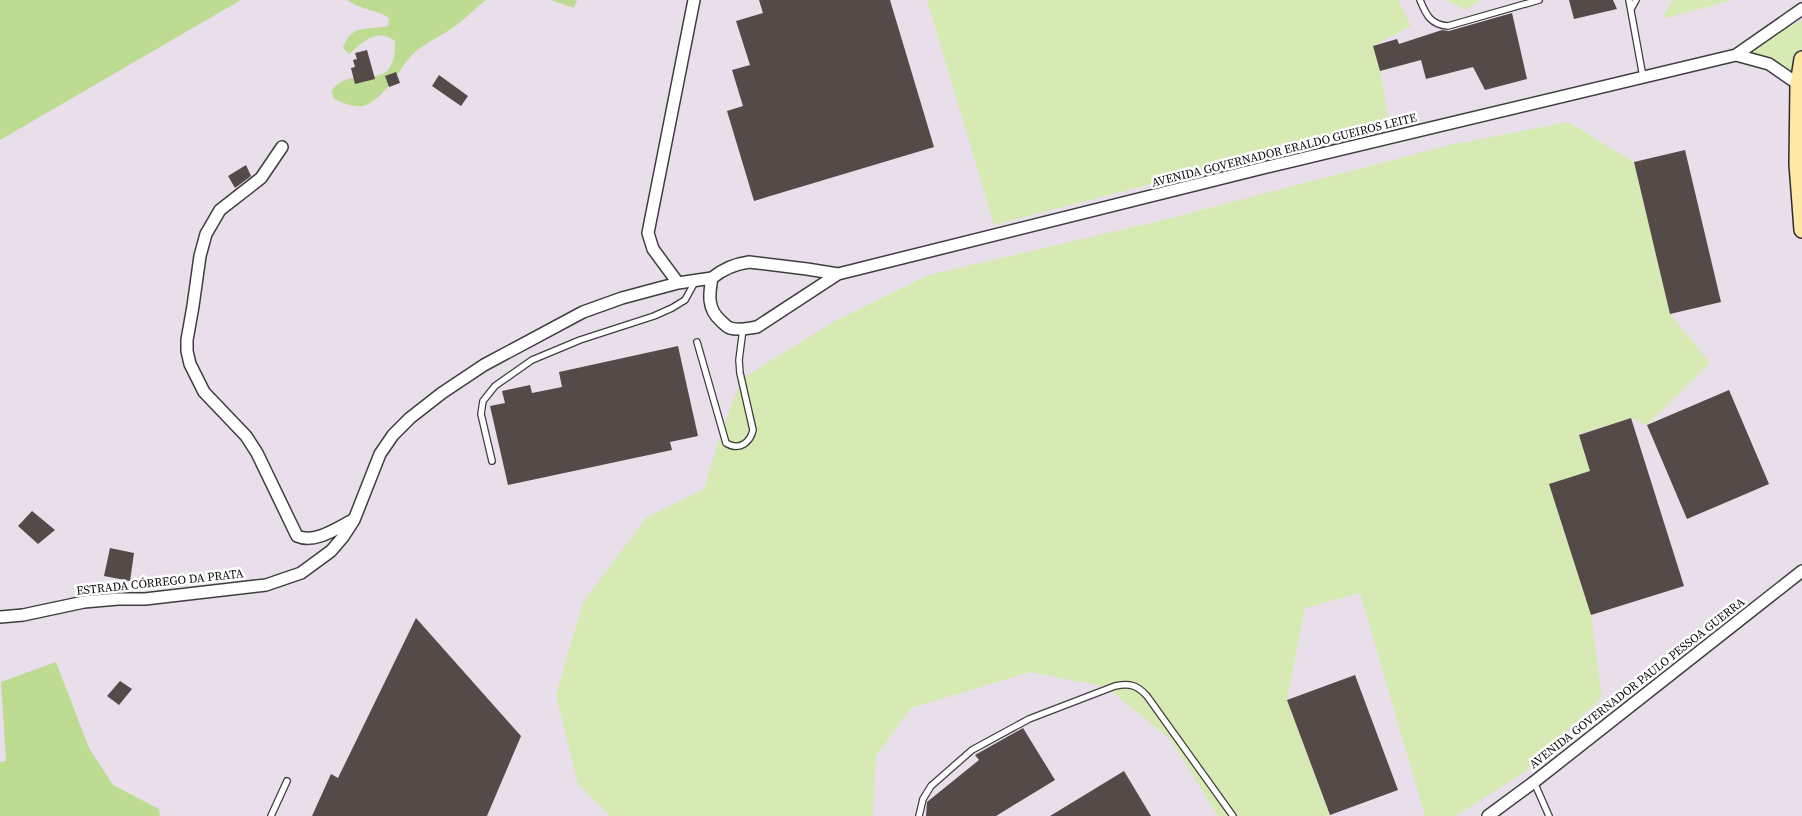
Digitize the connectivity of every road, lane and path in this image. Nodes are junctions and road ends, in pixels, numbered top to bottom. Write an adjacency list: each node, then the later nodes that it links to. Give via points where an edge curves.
1 (694, 0): 17 (street, via 648,233 653,249)
2 (1420, 0): 3 (lane, via 1432,20 1440,26 1448,26)
3 (1539, 0)
4 (1628, 0): 6 (lane)
5 (1636, 0): 6 (lane)
6 (1631, 9): 10 (lane)
7 (1802, 10): 8 (street, AVENIDA GOVERNADOR ERALDO GUEIROS LEITE)
8 (1736, 55): 10 (street, AVENIDA GOVERNADOR ERALDO GUEIROS LEITE); 11 (street, AVENIDA GOVERNADOR ERALDO GUEIROS LEITE, via 1769,64)
9 (1802, 59): 11 (street)
10 (1643, 77): 14 (street, AVENIDA GOVERNADOR ERALDO GUEIROS LEITE)
11 (1798, 84): 13 (street, via 1797,164)
12 (282, 147): 21 (street, via 261,178 220,210 206,234 186,351 204,392 246,436 257,453 298,536 312,540)
13 (1802, 230)
14 (838, 274): 15 (street, AVENIDA GOVERNADOR ERALDO GUEIROS LEITE, via 748,262 732,266); 18 (street, AVENIDA GOVERNADOR ERALDO GUEIROS LEITE, via 757,327)
15 (712, 278): 16 (street, ESTRADA CÓRREGO DA PRATA); 18 (street, via 711,310 730,328)
16 (696, 280): 17 (street, ESTRADA CÓRREGO DA PRATA); 20 (lane, via 684,300 672,308 532,360 495,386 483,401 481,414)
17 (678, 282): 21 (street, ESTRADA CÓRREGO DA PRATA, via 583,312 484,365 442,393 393,435 380,454)
18 (743, 329): 19 (lane, via 740,374 753,430 747,443 740,446 726,443)
19 (697, 342)
20 (492, 461)
21 (354, 520): 23 (street, ESTRADA CÓRREGO DA PRATA, via 331,551 314,564 301,573 266,585 145,599 84,602)
22 (1802, 571): 25 (street, AVENIDA GOVERNADOR PAULO PESSOA GUERRA)
23 (0, 617)
24 (287, 781): 26 (lane)
25 (1534, 782): 29 (street, AVENIDA GOVERNADOR PAULO PESSOA GUERRA); 30 (lane)
26 (271, 816)
27 (920, 816): 28 (lane, via 931,786 972,750 1028,719 1124,684 1135,686 1147,696)
28 (1234, 816)
29 (1488, 816)
30 (1549, 816)

